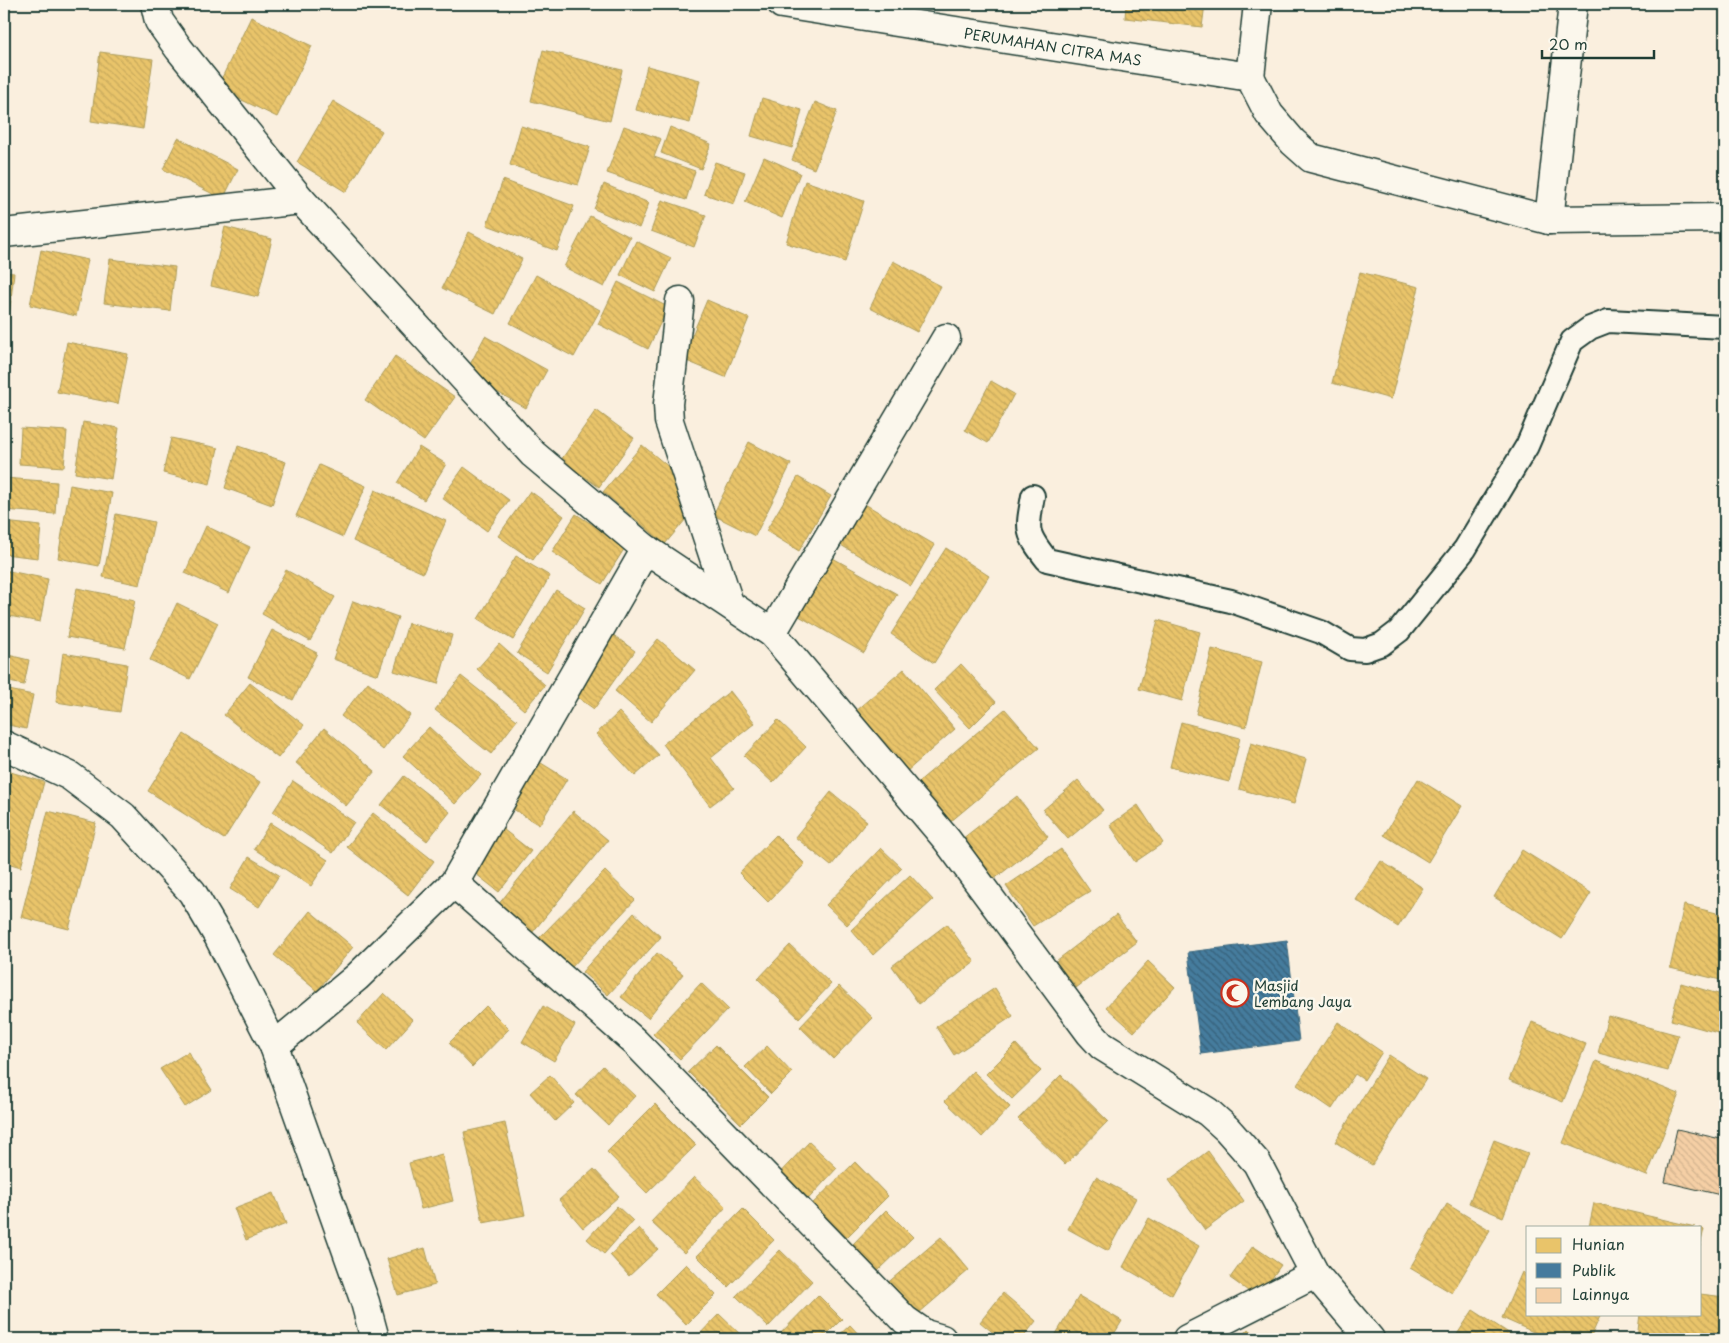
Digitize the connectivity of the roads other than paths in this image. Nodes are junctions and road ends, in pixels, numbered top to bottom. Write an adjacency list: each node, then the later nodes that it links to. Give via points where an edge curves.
1 (155, 4): 6 (street, via 159,21 178,49)
2 (782, 4): 5 (street, PERUMAHAN CITRA MAS)
3 (1258, 4): 5 (street)
4 (1573, 4): 8 (street)
5 (1250, 77): 8 (street, via 1269,114 1311,158)
6 (301, 200): 9 (street); 14 (street, via 533,454)
7 (1725, 218): 8 (street)
8 (1549, 220)
9 (4, 233)
10 (680, 301): 15 (street, via 668,404 669,421)
11 (1725, 327): 13 (lane, via 1608,321 1590,328 1572,341 1527,446 1465,549 1399,631 1382,644 1365,650 1350,649 1321,632 1231,601 1047,560 1033,543 1028,526)
12 (946, 338): 16 (street)
13 (1033, 496)
14 (646, 549): 15 (street); 18 (street)
15 (729, 603): 16 (street)
16 (772, 633): 20 (street, via 947,840 1102,1046 1208,1112 1257,1163)
17 (4, 745): 19 (street, via 70,776 123,816 192,892)
18 (454, 883): 19 (street, via 357,977); 22 (street, via 635,1042 905,1320 925,1334)
19 (274, 1046): 21 (street, via 365,1302)
20 (1315, 1274): 23 (street); 24 (street)
21 (375, 1339)
22 (942, 1339)
23 (1187, 1339)
24 (1370, 1339)

